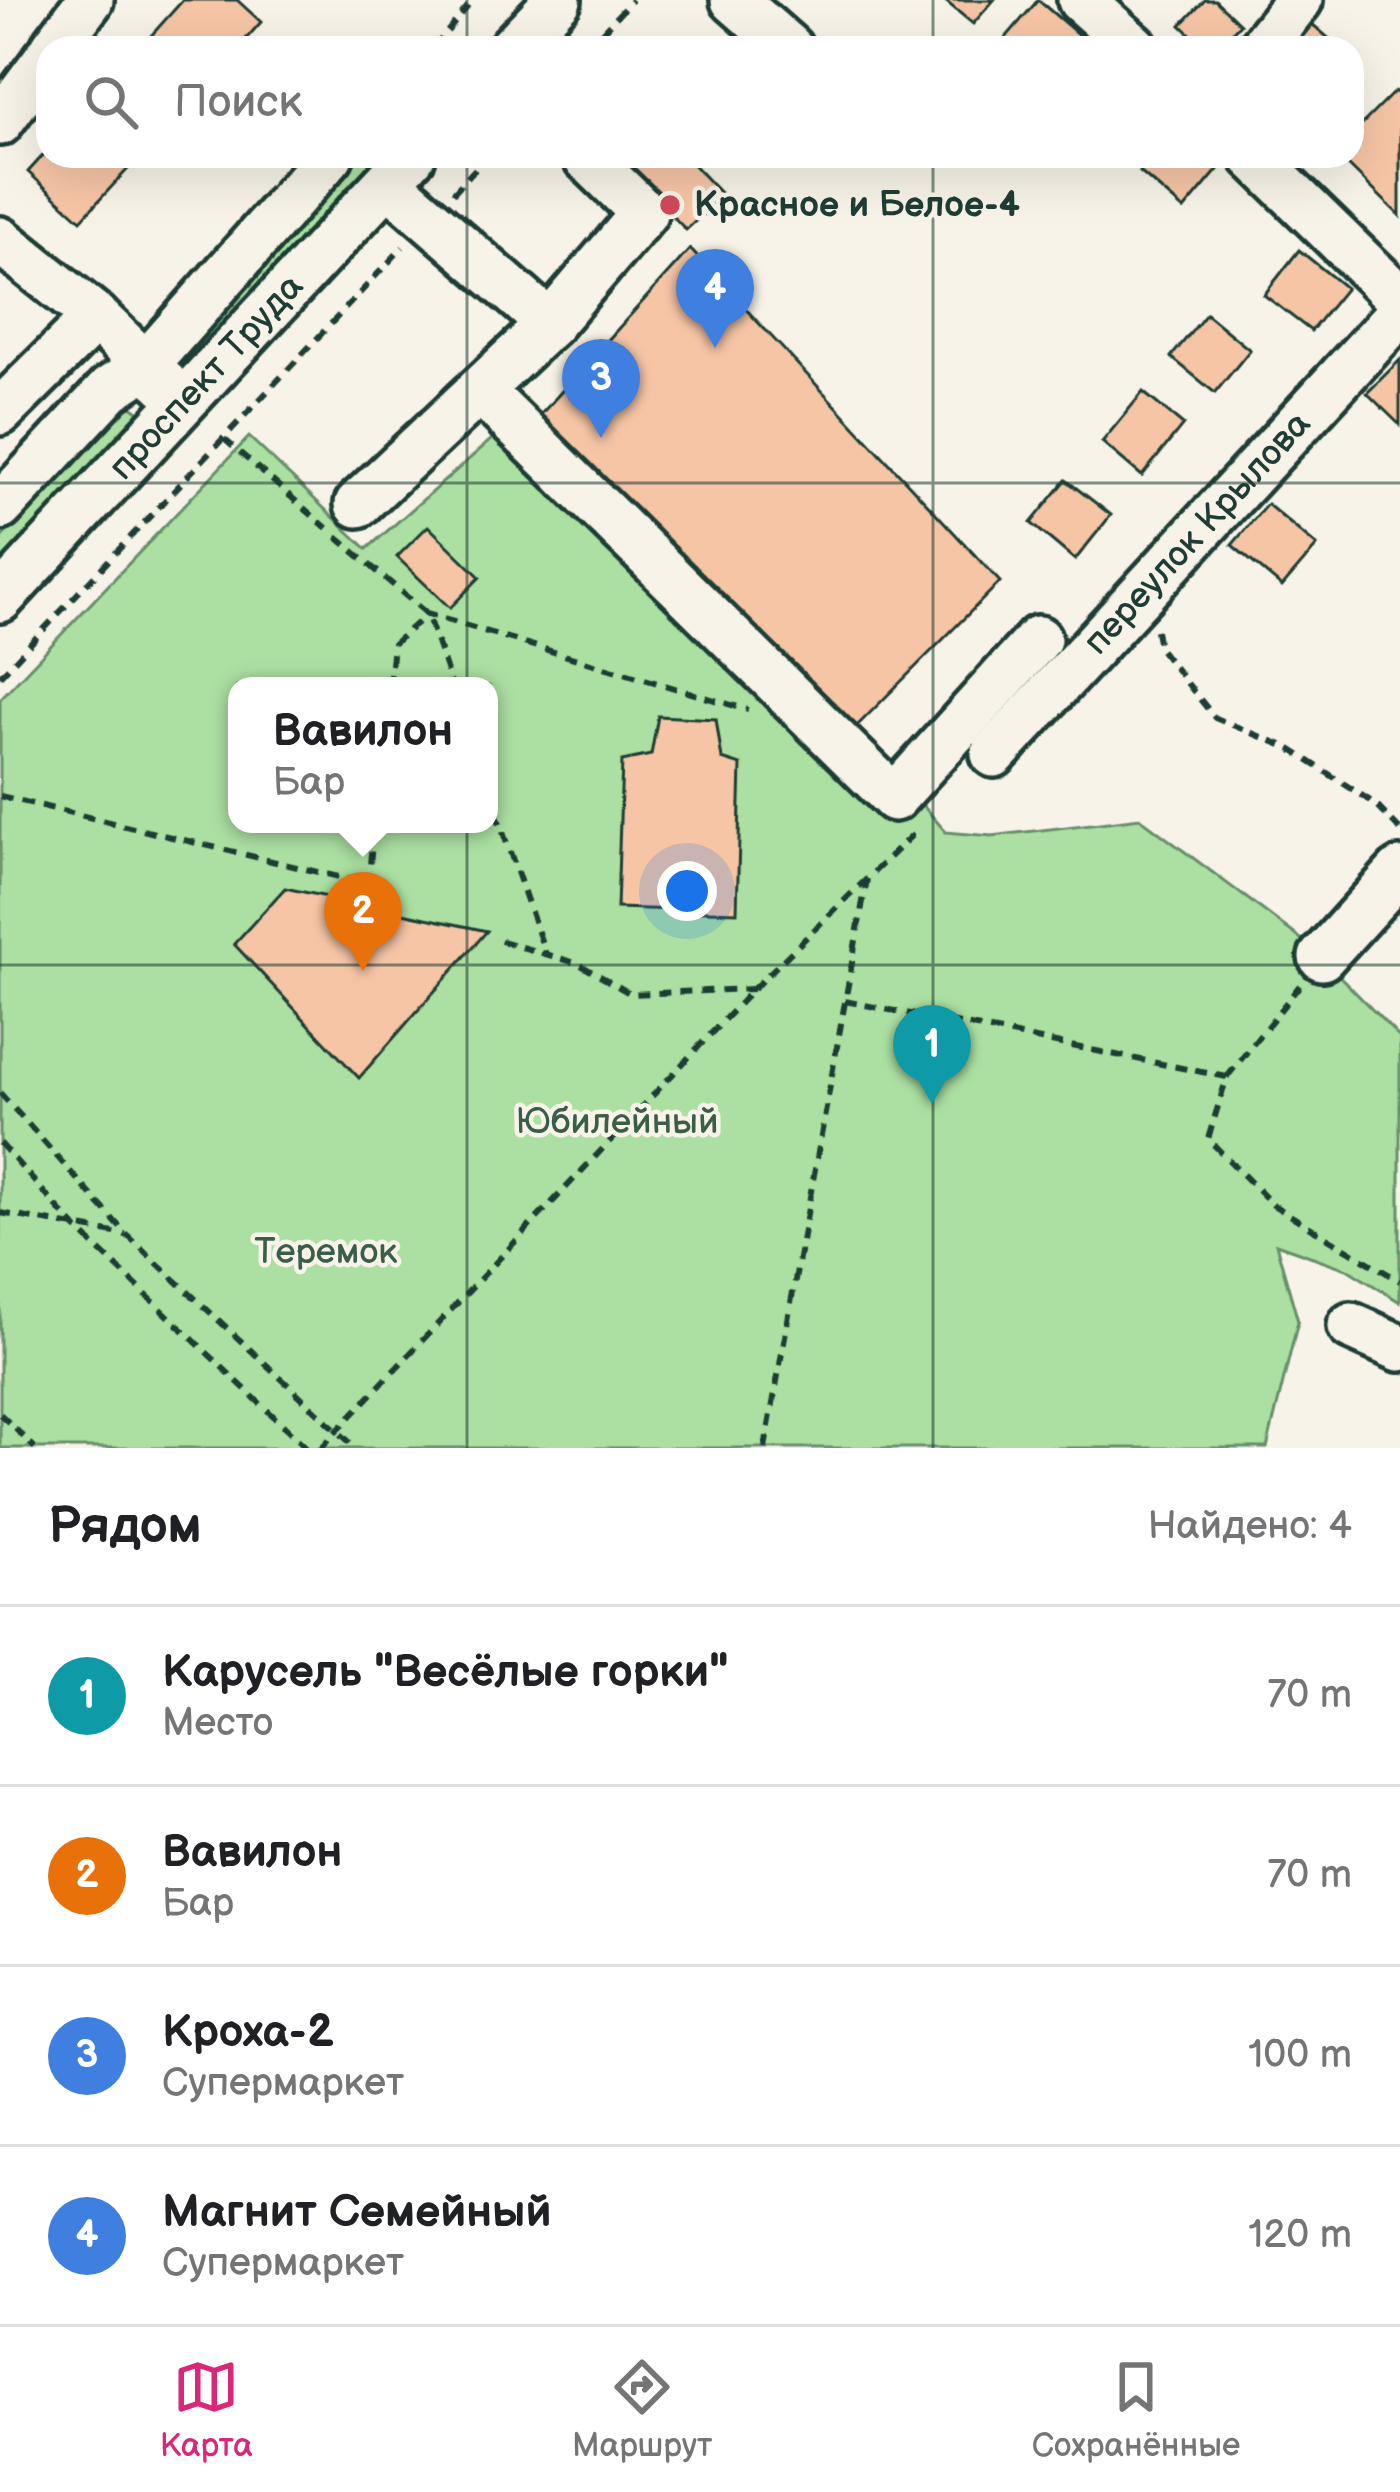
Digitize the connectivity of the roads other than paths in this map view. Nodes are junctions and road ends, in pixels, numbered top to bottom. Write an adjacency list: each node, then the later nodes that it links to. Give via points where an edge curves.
1 (90, 0): 6 (street)
2 (558, 0): 7 (street)
3 (734, 0): 8 (street)
4 (1081, 0): 9 (street)
5 (1299, 0): 10 (street)
6 (63, 36)
7 (524, 36)
8 (775, 36)
9 (1122, 36)
10 (1270, 36)
11 (36, 73): 12 (street)
12 (0, 122)
13 (319, 168): 23 (street)
14 (394, 168): 25 (street, проспект Труда)
15 (399, 168): 22 (street, via 429,219)
16 (597, 168): 22 (street, via 644,213)
17 (1265, 168): 19 (street)
18 (0, 240): 21 (street)
19 (1400, 299)
20 (1400, 313): 31 (street, переулок Крылова)
21 (96, 317): 23 (street); 26 (street)
22 (550, 325): 24 (street)
23 (145, 366): 25 (street); 28 (street, via 110,389)
24 (480, 390): 27 (street); 30 (street, via 894,798)
25 (185, 402): 29 (street, проспект Труда)
26 (0, 412)
27 (358, 504)
28 (0, 507)
29 (0, 599)
30 (1039, 639)
31 (994, 754)
32 (1400, 871): 33 (street)
33 (1322, 957)
34 (1351, 1326): 35 (street)
35 (1400, 1348)

